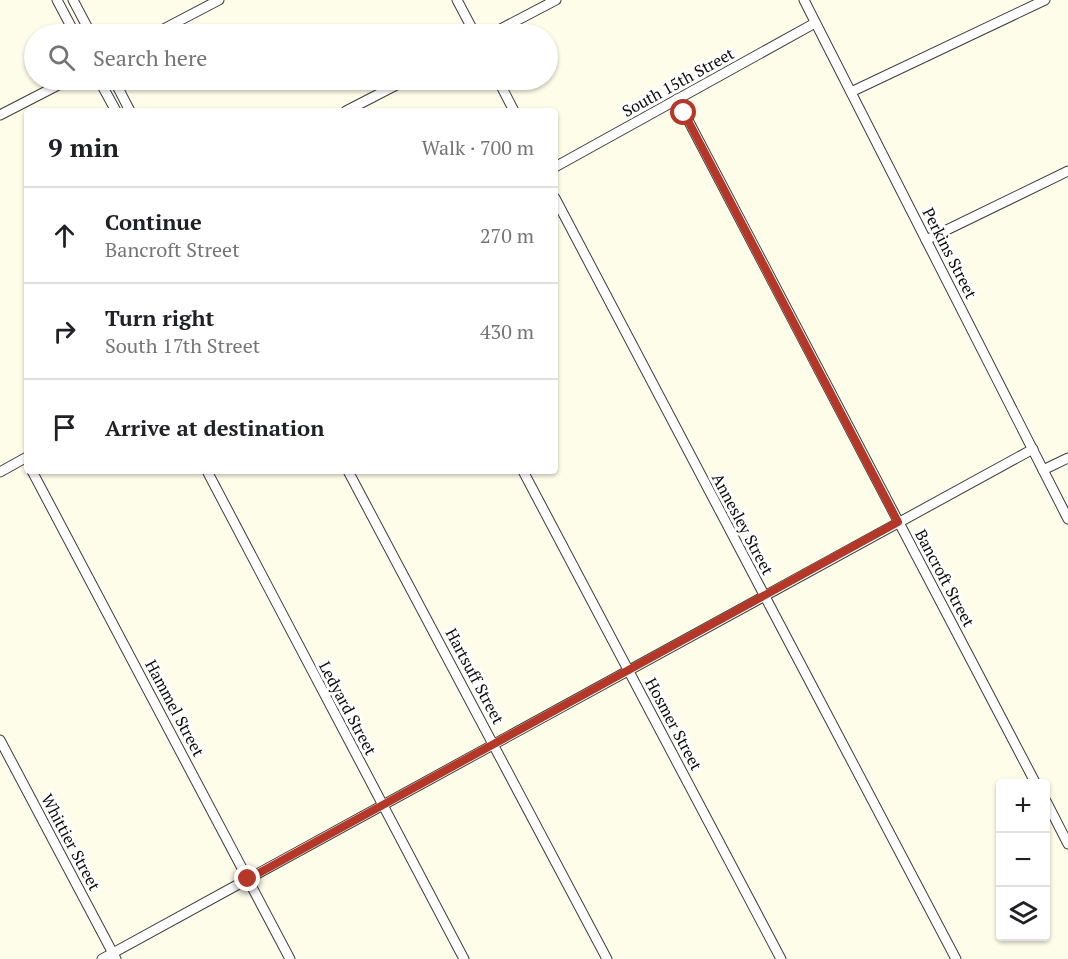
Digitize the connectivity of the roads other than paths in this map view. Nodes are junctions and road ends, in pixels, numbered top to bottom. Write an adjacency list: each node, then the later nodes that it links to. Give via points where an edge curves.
1 (57, 0): 9 (street)
2 (73, 0): 10 (street)
3 (219, 0): 11 (street)
4 (457, 0): 12 (street)
5 (556, 0): 13 (street)
6 (804, 0): 8 (street, Perkins Street)
7 (1045, 0): 19 (street)
8 (816, 23): 19 (street, Perkins Street); 20 (street, South 15th Street)
9 (70, 24)
10 (86, 24)
11 (173, 24)
12 (470, 24)
13 (510, 24)
14 (49, 90): 25 (street)
15 (104, 90): 21 (street)
16 (119, 90): 22 (street)
17 (387, 90): 23 (street)
18 (503, 90): 24 (street)
19 (851, 92): 29 (street, Perkins Street)
20 (677, 99): 26 (street, South 15th Street); 40 (street, Bancroft Street)
21 (114, 108)
22 (128, 108)
23 (352, 108)
24 (512, 108)
25 (0, 115)
26 (558, 165)
27 (1068, 171): 29 (street)
28 (558, 204): 41 (street, Annesley Street)
29 (926, 240): 30 (street, Perkins Street)
30 (1033, 449): 33 (street, Perkins Street); 40 (street)
31 (1068, 458): 33 (street)
32 (24, 460): 34 (street)
33 (1043, 470): 39 (street, Perkins Street)
34 (0, 472)
35 (34, 474): 49 (street, Hammel Street)
36 (209, 474): 46 (street, Ledyard Street)
37 (350, 474): 44 (street, Hartsuff Street)
38 (525, 474): 42 (street, Hosmer Street)
39 (1068, 519)
40 (898, 522): 41 (street); 45 (street, Bancroft Street)
41 (764, 595): 42 (street); 56 (street, Annesley Street)
42 (628, 669): 44 (street); 55 (street, Hosmer Street)
43 (0, 740): 50 (street, Whittier Street)
44 (494, 744): 46 (street); 54 (street, Hartsuff Street)
45 (1034, 779)
46 (383, 805): 49 (street); 53 (street, Ledyard Street)
47 (1050, 809): 48 (street)
48 (1068, 844)
49 (248, 879): 50 (street); 52 (street, Hammel Street)
50 (114, 956): 51 (street)
51 (102, 959)
52 (290, 959)
53 (464, 959)
54 (607, 959)
55 (781, 959)
56 (956, 959)

